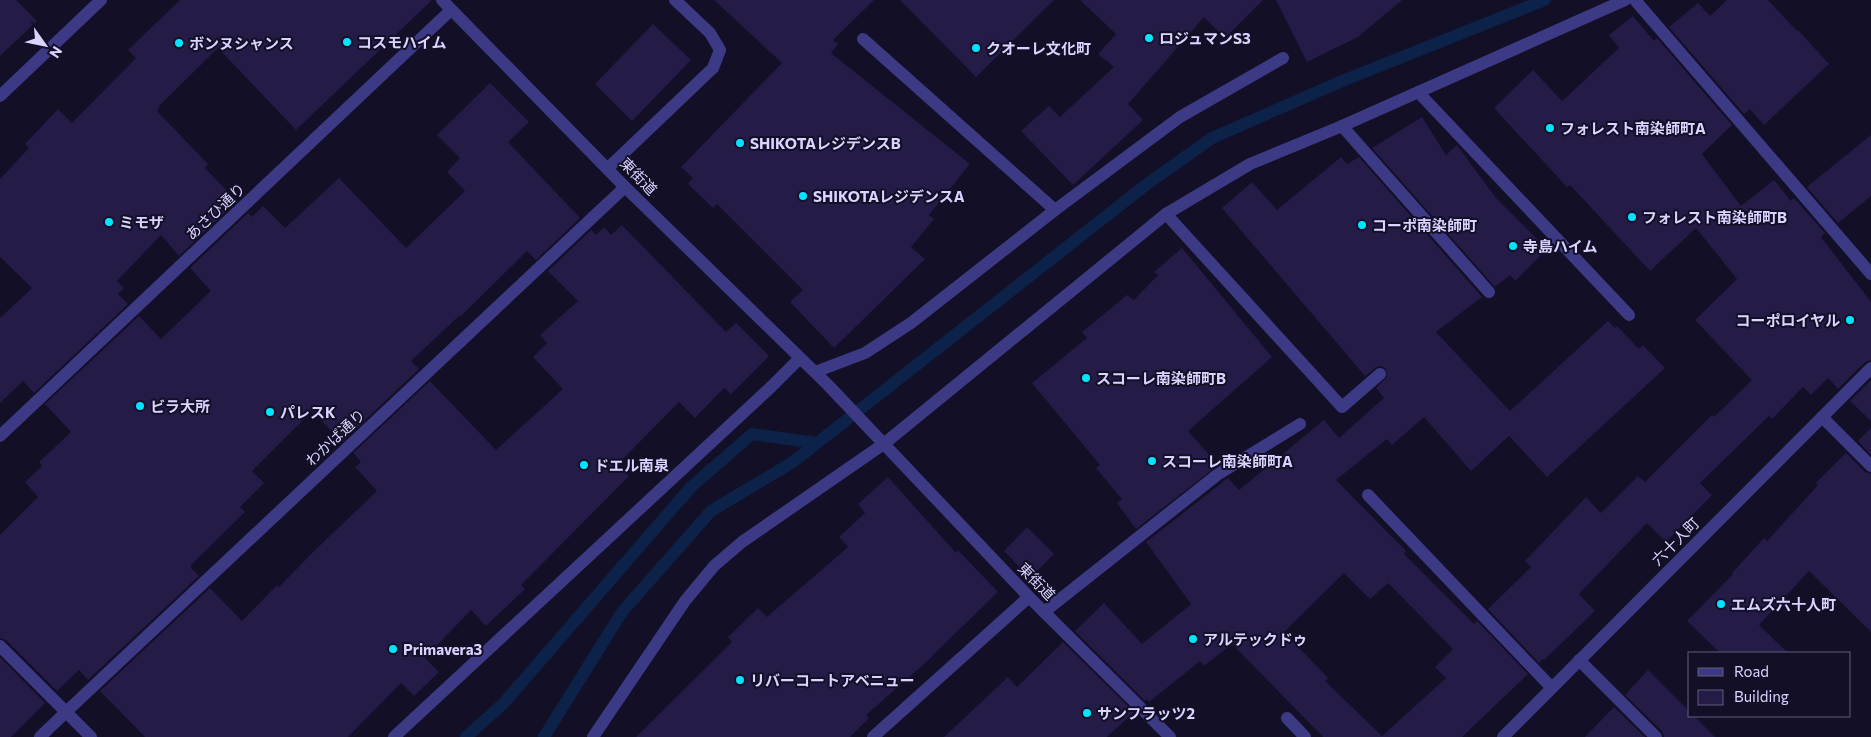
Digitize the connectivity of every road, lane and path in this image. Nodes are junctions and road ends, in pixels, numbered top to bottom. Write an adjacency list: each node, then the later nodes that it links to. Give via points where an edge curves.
1 (101, 0): 10 (street)
2 (442, 0): 6 (street, 東街道)
3 (676, 0): 12 (street, via 710,33 720,50 713,68)
4 (1625, 0): 9 (street)
5 (1635, 0): 16 (street)
6 (452, 10): 12 (street, 東街道); 25 (street, あさひ通り)
7 (863, 39): 14 (street)
8 (1283, 58): 14 (street, via 1180,117)
9 (1418, 92): 11 (street); 18 (street)
10 (0, 96)
11 (1342, 126): 15 (street, via 1250,164); 17 (street)
12 (608, 168): 13 (street, 東街道)
13 (625, 187): 19 (street, 東街道); 34 (street, わかば通り)
14 (1055, 210): 21 (street, via 911,323 865,353)
15 (1166, 214): 22 (street, via 1342,408); 26 (street)
16 (1871, 274)
17 (1489, 292)
18 (1629, 315)
19 (800, 358): 21 (street, 東街道); 38 (street)
20 (1871, 368): 23 (street, 六十人町)
21 (816, 372): 26 (street, 東街道)
22 (1380, 374)
23 (1822, 417): 27 (street); 32 (street, 六十人町)
24 (1300, 424): 30 (street, via 1218,475)
25 (0, 436)
26 (885, 443): 29 (street, 東街道); 39 (street, via 742,542 714,566 685,601)
27 (1871, 466)
28 (1368, 495): 33 (street)
29 (1029, 598): 30 (street, 東街道); 40 (street)
30 (1044, 612): 41 (street, 東街道)
31 (0, 646): 34 (street)
32 (1579, 660): 33 (street, 六十人町); 44 (street)
33 (1551, 687): 43 (street, 六十人町)
34 (66, 712): 36 (street, わかば通り); 37 (street)
35 (1287, 718): 42 (street)
36 (40, 737)
37 (91, 737)
38 (394, 737)
39 (593, 737)
40 (873, 737)
41 (1170, 737)
42 (1305, 737)
43 (1503, 737)
44 (1656, 737)

